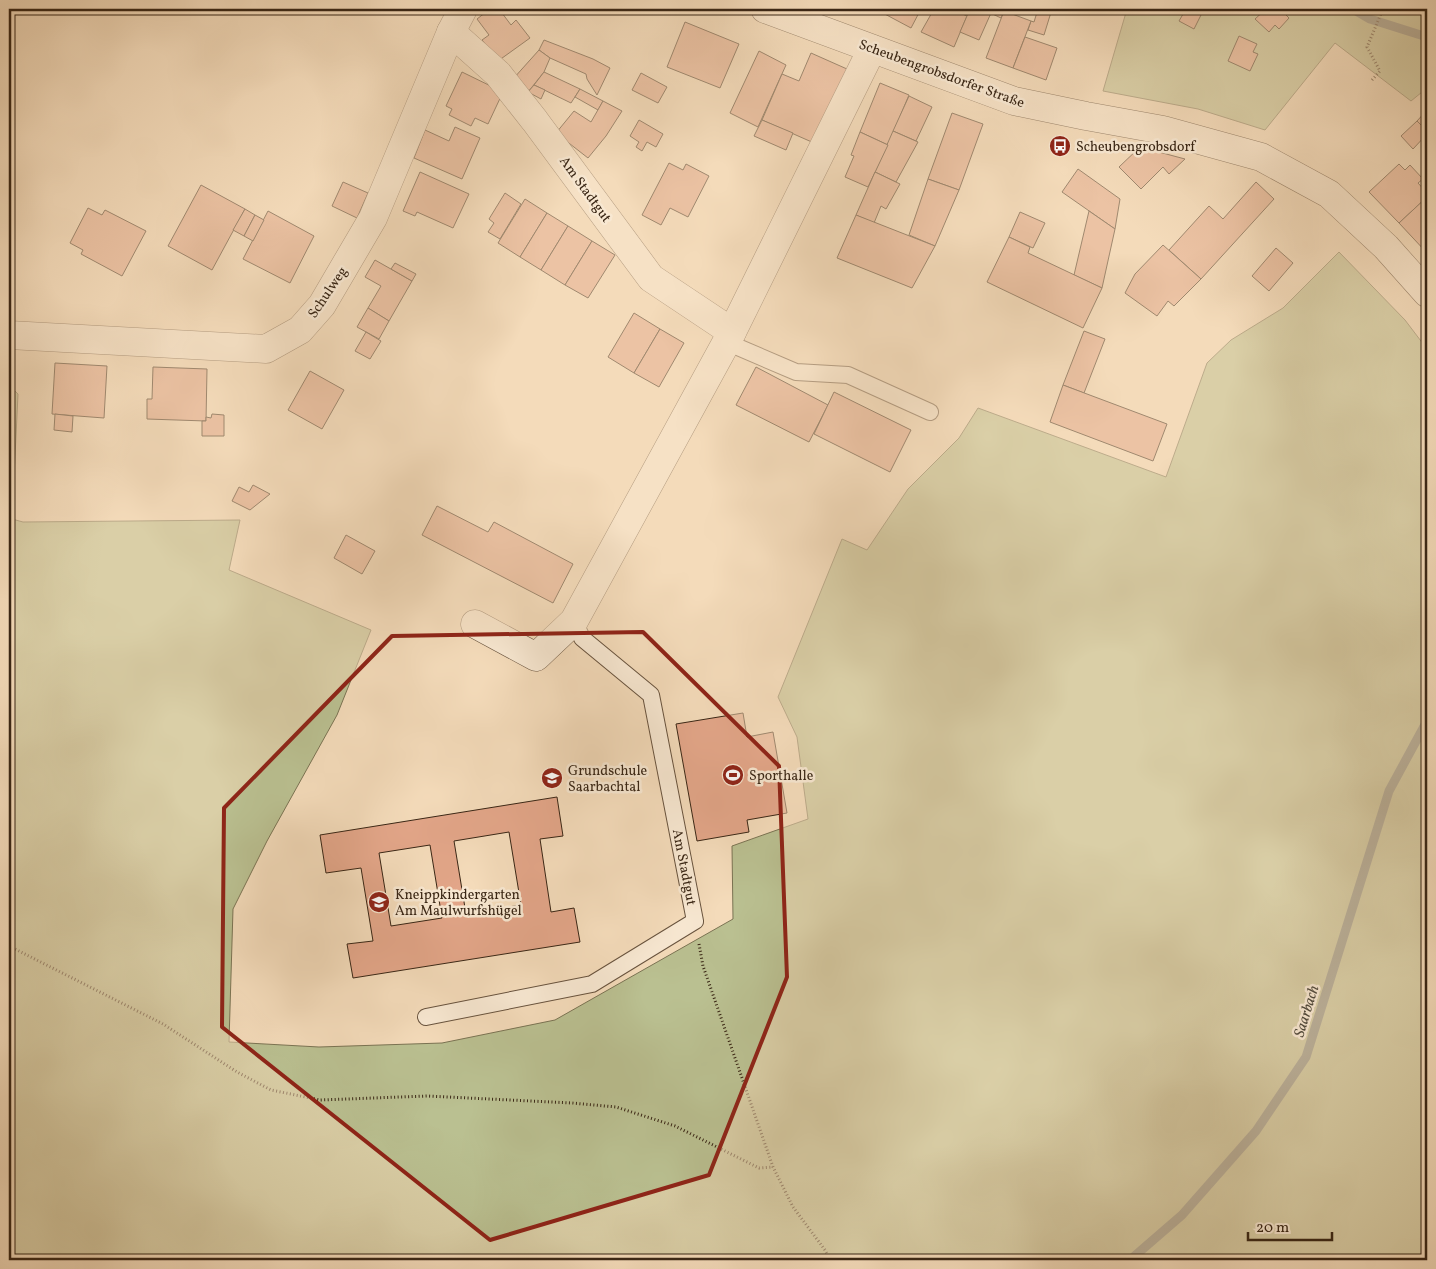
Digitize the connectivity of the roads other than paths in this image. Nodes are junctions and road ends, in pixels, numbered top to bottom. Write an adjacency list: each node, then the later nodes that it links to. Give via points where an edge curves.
1 (765, 9): 3 (street, Scheubengrobsdorfer Straße)
2 (457, 20): 5 (street, Schulweg, via 373,218 322,304 300,330 266,350); 6 (street, Am Stadtgut, via 651,278)
3 (872, 49): 4 (street, Scheubengrobsdorfer Straße, via 1014,101 1163,130 1261,157 1328,194 1386,247); 6 (street)
4 (1427, 294)
5 (9, 335)
6 (729, 337): 7 (lane, via 796,372 848,375); 8 (street)
7 (930, 412)
8 (574, 621): 9 (street, via 536,657); 10 (lane, Am Stadtgut, via 582,638 651,695 695,921 592,984)
9 (474, 624)
10 (426, 1016)

